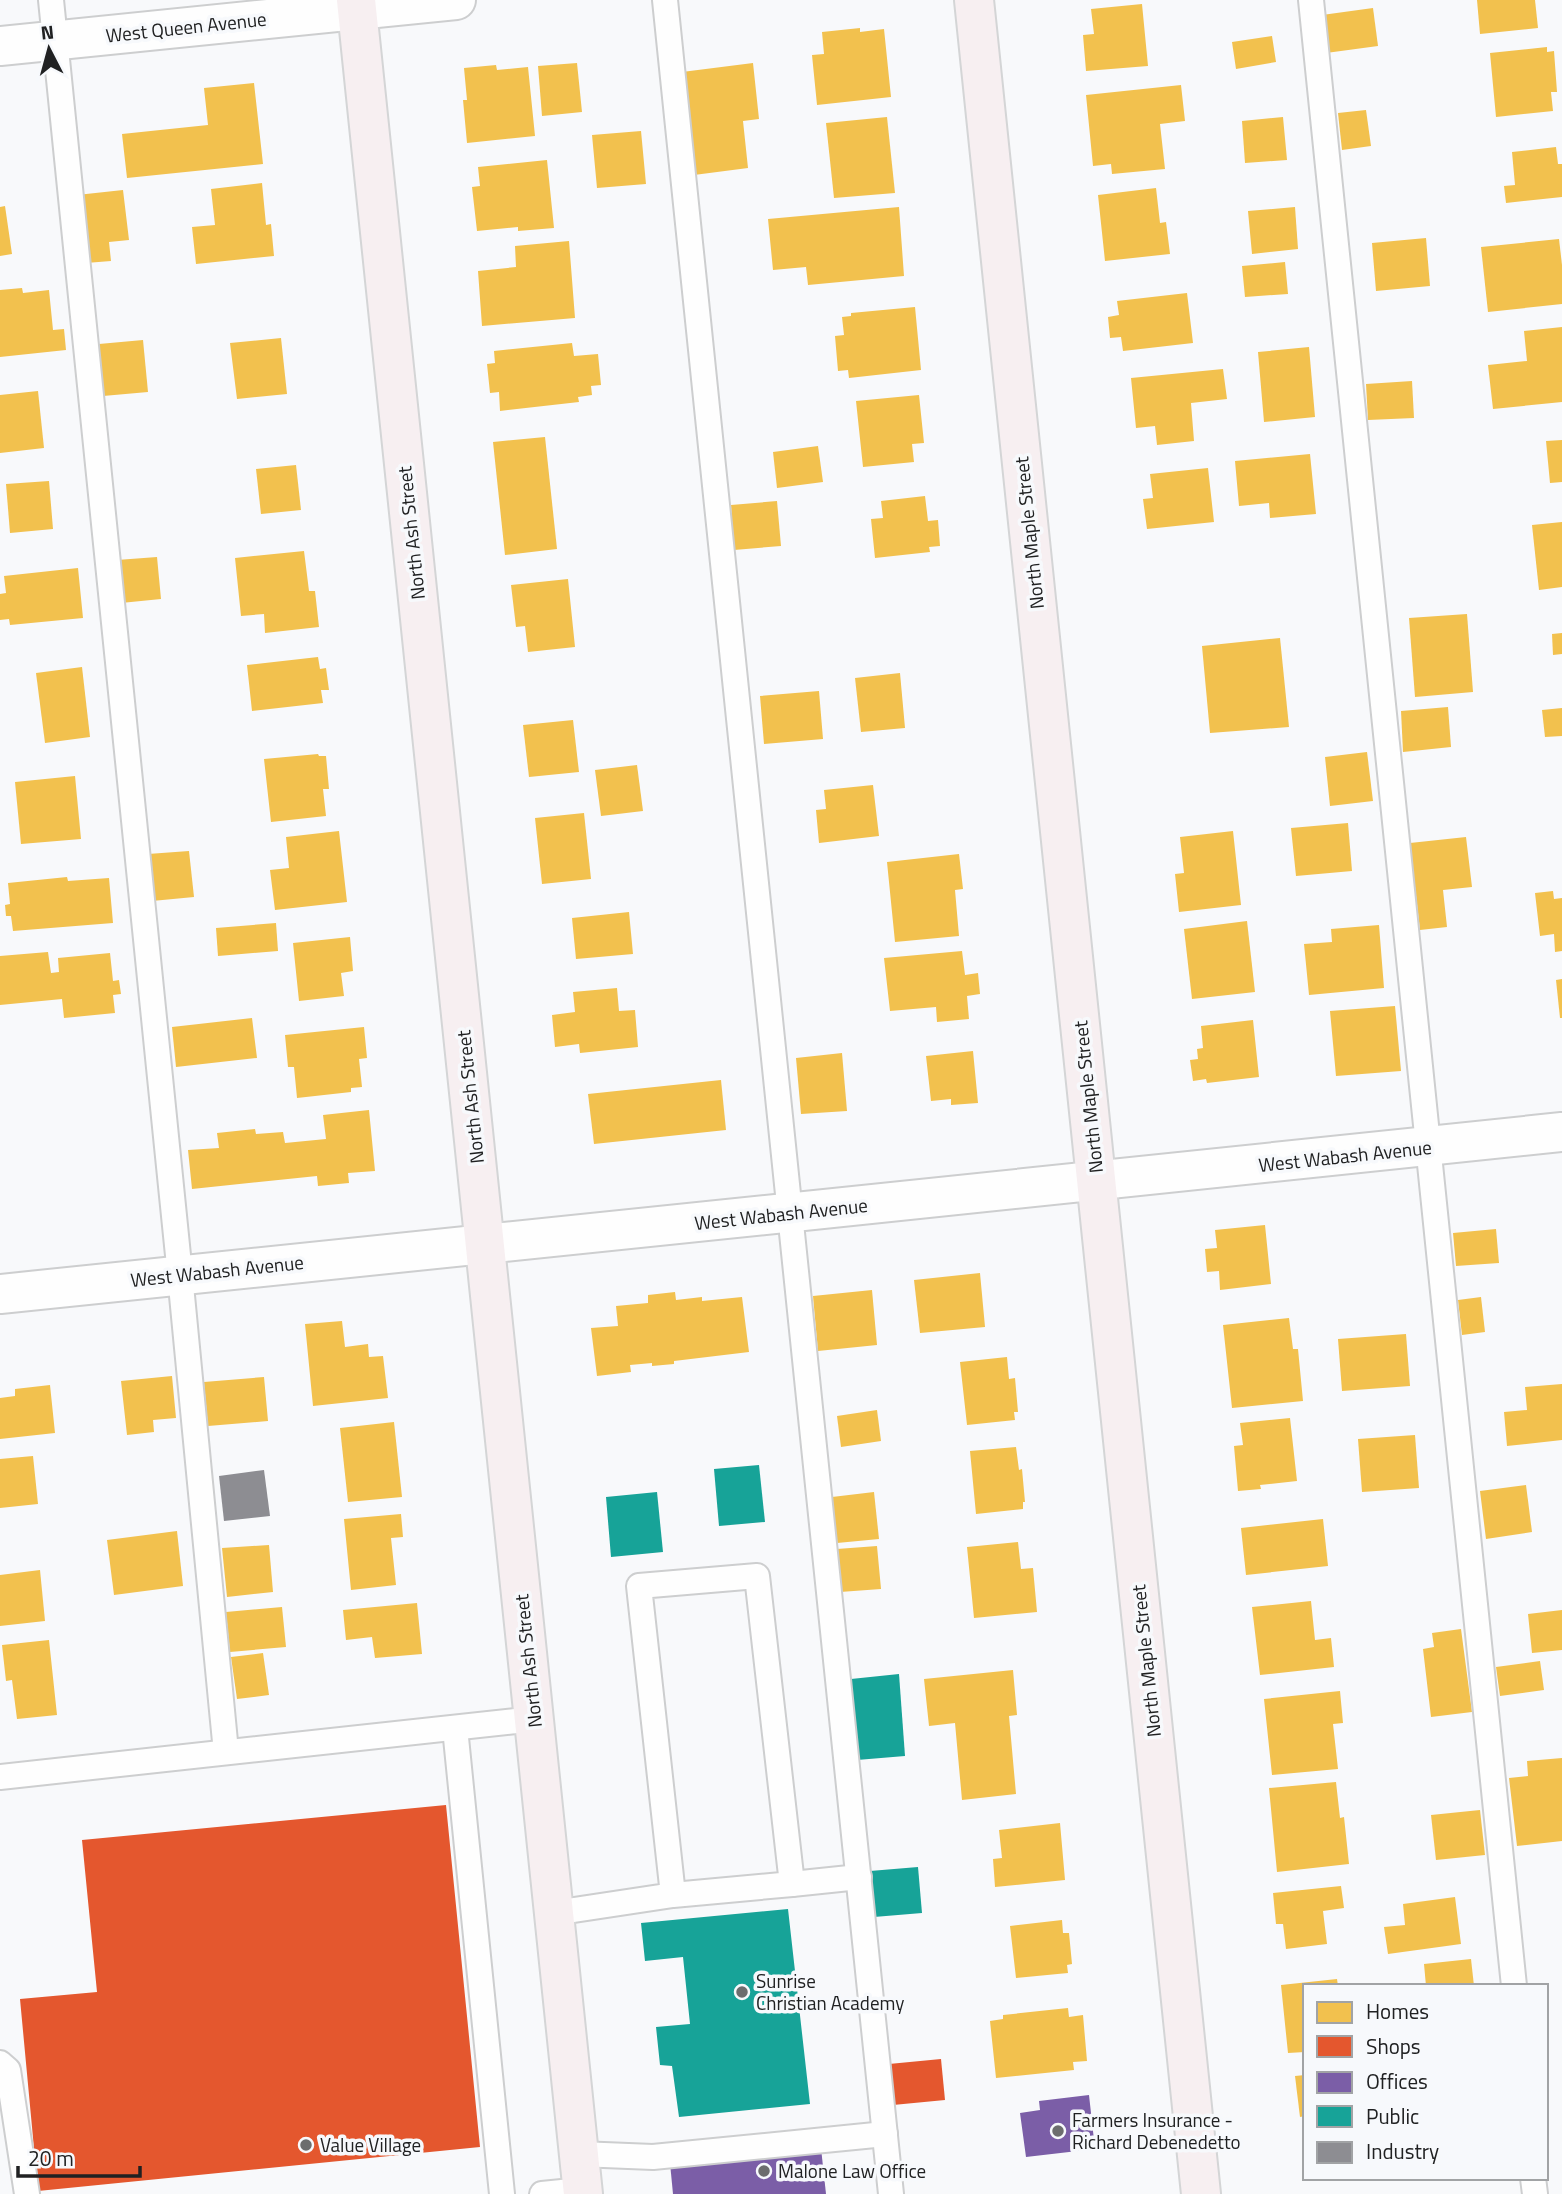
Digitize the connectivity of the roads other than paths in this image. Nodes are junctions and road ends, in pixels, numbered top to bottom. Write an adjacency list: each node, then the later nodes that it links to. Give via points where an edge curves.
1 (51, 0): 7 (lane)
2 (456, 0): 6 (street, West Queen Avenue)
3 (666, 0): 12 (lane)
4 (974, 0): 11 (main road, North Maple Street)
5 (1311, 0): 10 (lane)
6 (356, 5): 7 (street, West Queen Avenue); 13 (main road, North Ash Street)
7 (56, 40): 8 (street, West Queen Avenue); 14 (lane)
8 (0, 46)
9 (1562, 1132): 10 (street, West Wabash Avenue)
10 (1427, 1147): 11 (street, West Wabash Avenue); 24 (lane)
11 (1097, 1183): 12 (street, West Wabash Avenue); 32 (main road, North Maple Street)
12 (792, 1212): 13 (street, West Wabash Avenue); 20 (lane)
13 (485, 1243): 14 (street, West Wabash Avenue); 16 (main road, North Ash Street)
14 (180, 1275): 15 (street, West Wabash Avenue); 18 (lane)
15 (0, 1294)
16 (534, 1719): 17 (lane); 23 (main road, North Ash Street)
17 (455, 1728): 18 (lane); 29 (lane)
18 (226, 1752): 19 (lane)
19 (0, 1777)
20 (859, 1877): 21 (lane); 26 (lane)
21 (792, 1884): 22 (lane); 22 (lane, via 757,1576 639,1586)
22 (673, 1895): 23 (lane)
23 (554, 1913): 27 (main road, North Ash Street)
24 (1514, 1984)
25 (0, 2063): 28 (lane, via 8,2070)
26 (885, 2134): 27 (lane, via 653,2157); 31 (lane)
27 (581, 2179): 30 (lane)
28 (27, 2194)
29 (502, 2194)
30 (542, 2194)
31 (891, 2194)
32 (1201, 2194)

